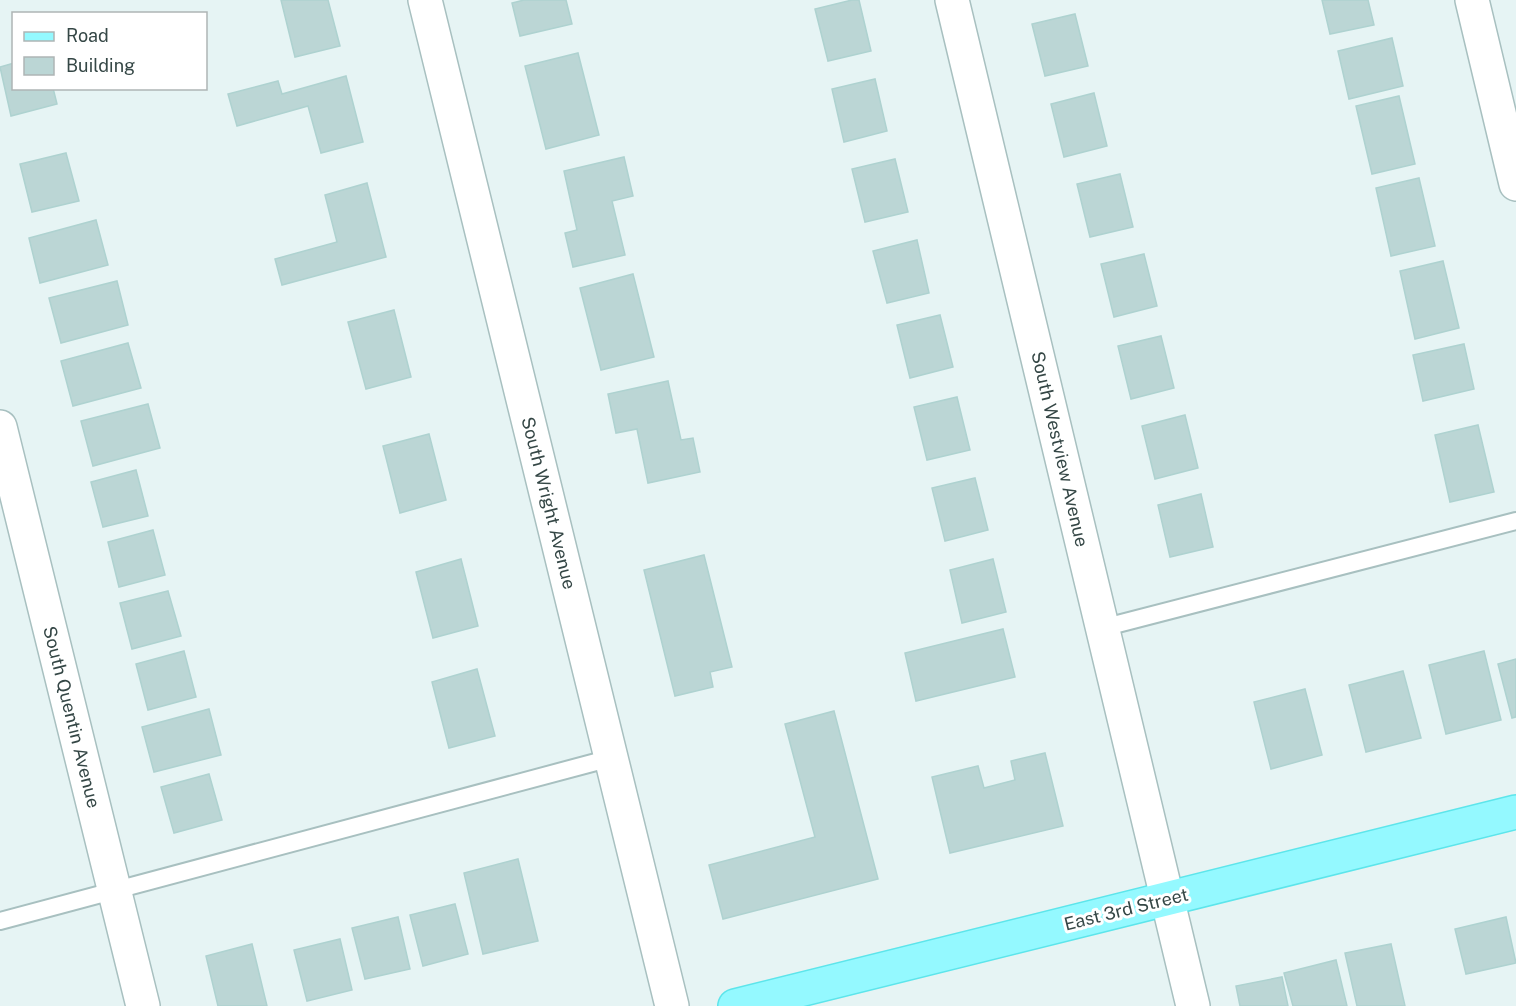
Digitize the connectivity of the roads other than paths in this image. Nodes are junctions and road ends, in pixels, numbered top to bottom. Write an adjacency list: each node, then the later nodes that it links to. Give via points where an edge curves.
1 (425, 0): 8 (street, South Wright Avenue)
2 (952, 0): 7 (street, South Westview Avenue)
3 (1472, 0): 4 (street)
4 (1516, 184)
5 (0, 427): 10 (street, South Quentin Avenue)
6 (1516, 520): 7 (lane)
7 (1102, 628): 11 (street, South Westview Avenue)
8 (611, 758): 10 (lane); 14 (street, South Wright Avenue)
9 (1516, 812): 11 (main road, East 3rd Street)
10 (115, 892): 12 (lane); 13 (street, South Quentin Avenue)
11 (1166, 899): 15 (main road, East 3rd Street); 16 (street, South Westview Avenue)
12 (0, 921)
13 (144, 1006)
14 (672, 1006)
15 (735, 1006)
16 (1193, 1006)

